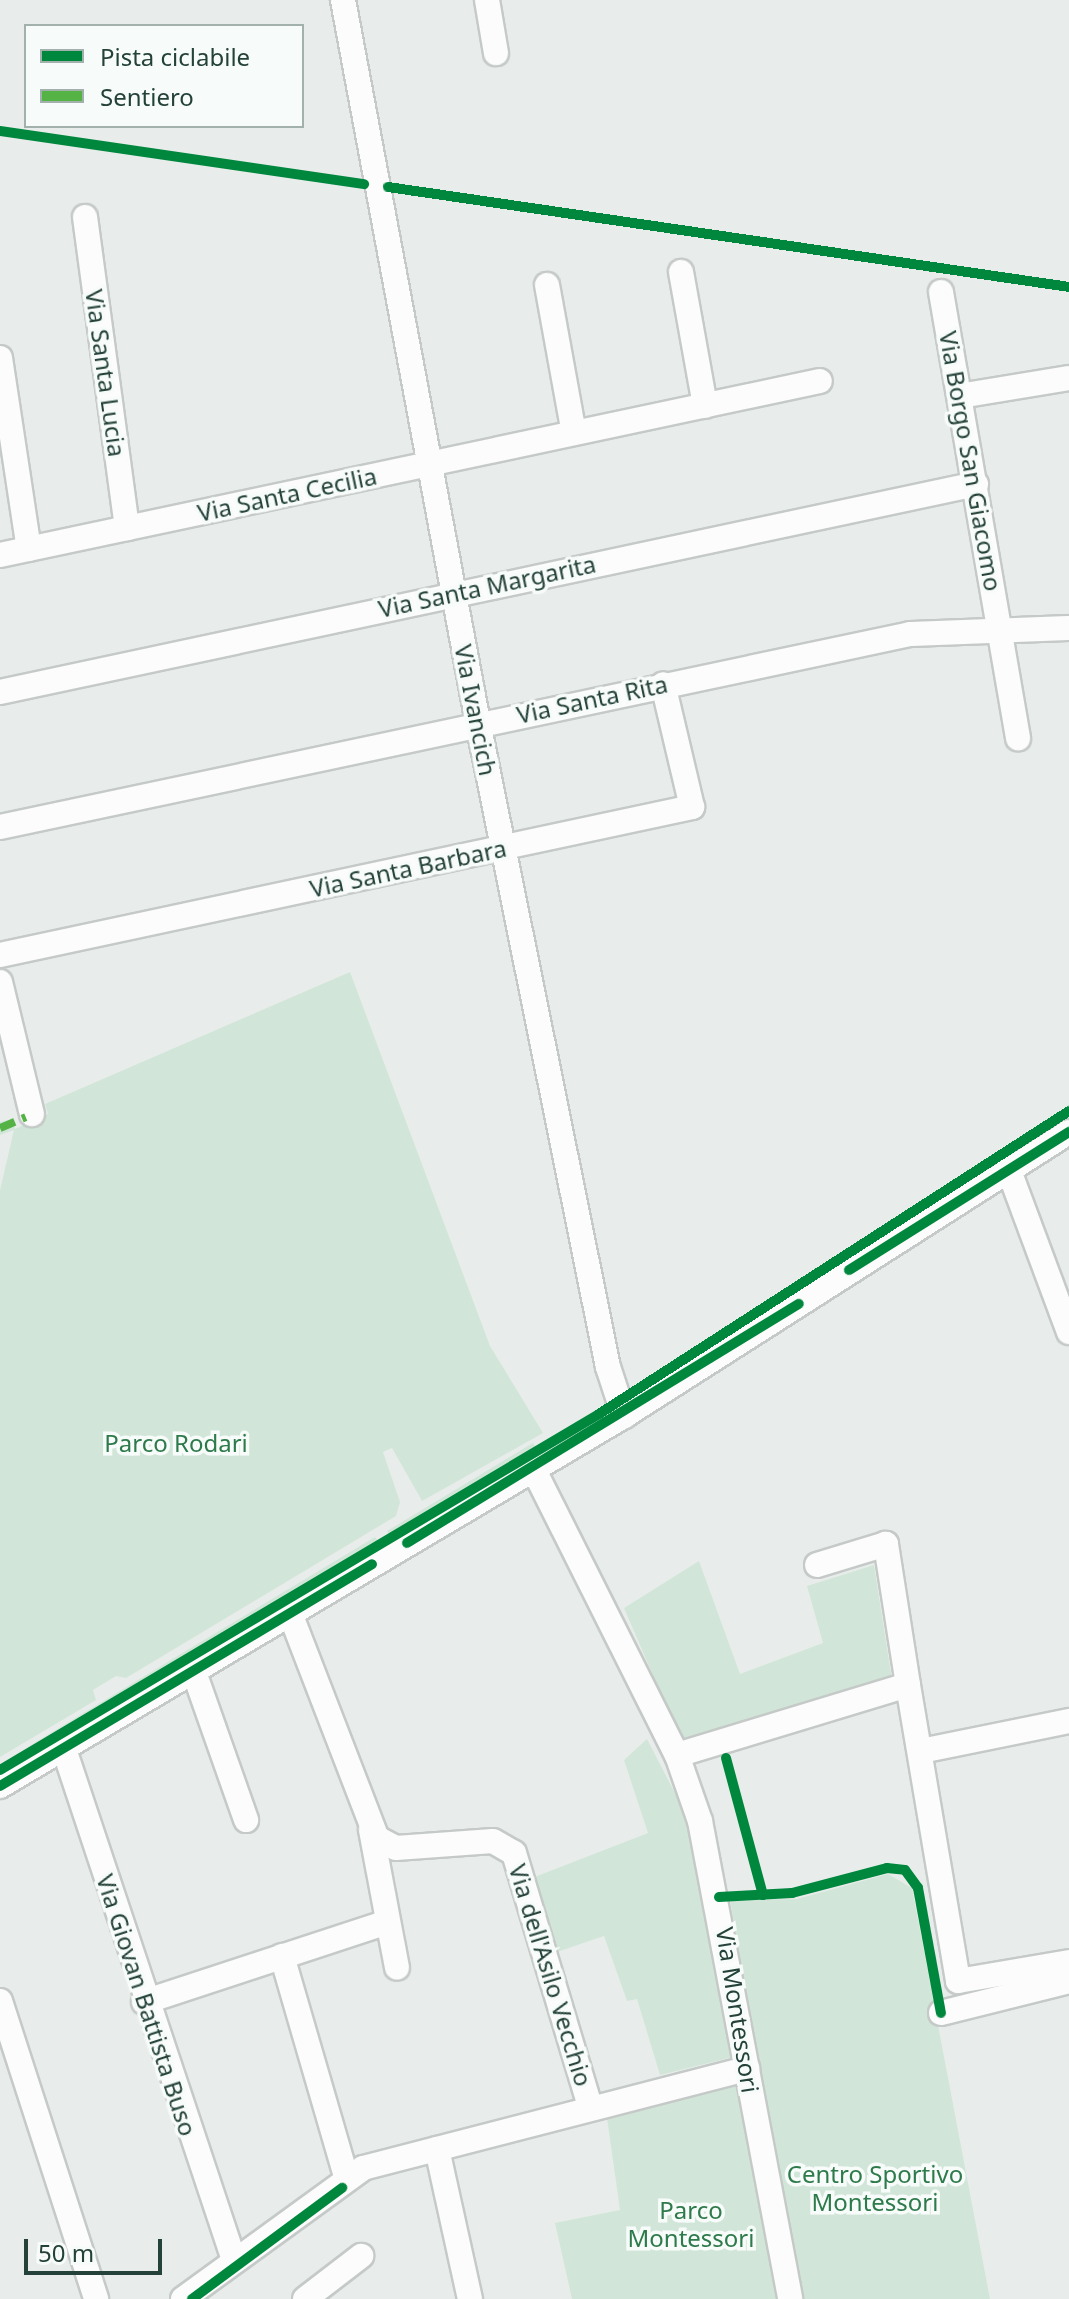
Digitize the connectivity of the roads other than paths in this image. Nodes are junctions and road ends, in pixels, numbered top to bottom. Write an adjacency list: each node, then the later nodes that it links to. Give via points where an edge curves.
1 (343, 0): 14 (street, Via Ivancich)
2 (487, 0): 3 (street)
3 (496, 53)
4 (85, 217): 16 (street, Via Santa Lucia)
5 (681, 272): 12 (street)
6 (547, 285): 13 (street)
7 (941, 292): 11 (street, Via Borgo San Giacomo)
8 (0, 358): 17 (street)
9 (1069, 378): 11 (street)
10 (820, 381): 12 (street, Via Santa Cecilia)
11 (960, 396): 15 (street, Via Borgo San Giacomo)
12 (705, 406): 13 (street, Via Santa Cecilia)
13 (574, 433): 14 (street, Via Santa Cecilia)
14 (428, 464): 16 (street, Via Santa Cecilia); 19 (street, Via Ivancich)
15 (976, 484): 19 (street, Via Santa Margarita); 21 (street, Via Borgo San Giacomo)
16 (127, 528): 17 (street, Via Santa Cecilia)
17 (29, 549): 18 (street, Via Santa Cecilia)
18 (0, 555)
19 (453, 592): 23 (street, Via Santa Margarita); 24 (street, Via Ivancich)
20 (1069, 628): 21 (street)
21 (999, 629): 22 (street, Via Santa Rita, via 910,634); 25 (street, Via Borgo San Giacomo)
22 (663, 684): 24 (street, Via Santa Rita); 27 (street, Via Santa Barbara, via 692,807)
23 (0, 692)
24 (478, 723): 26 (street, Via Santa Rita); 27 (street, Via Ivancich)
25 (1018, 738)
26 (0, 827)
27 (504, 847): 28 (street, Via Santa Barbara); 35 (street, Via Ivancich, via 608,1367)
28 (0, 955)
29 (0, 982): 30 (street)
30 (32, 1114)
31 (1069, 1132): 32 (street)
32 (1008, 1168): 33 (street); 35 (street)
33 (1062, 1288): 34 (street)
34 (1069, 1332)
35 (624, 1416): 36 (street)
36 (534, 1470): 38 (street); 44 (street, Via Montessori)
37 (817, 1565): 40 (street, via 886,1544)
38 (290, 1613): 39 (street); 47 (street)
39 (194, 1672): 42 (street); 46 (street)
40 (908, 1685): 43 (street); 44 (street)
41 (1069, 1721): 43 (street)
42 (64, 1749): 45 (street); 54 (street, Via Giovan Battista Buso)
43 (921, 1751): 50 (street, via 958,1981)
44 (677, 1755): 56 (street, Via Montessori, via 713,1864)
45 (0, 1786)
46 (246, 1820)
47 (371, 1830): 48 (street); 57 (street, Via dell'Asilo Vecchio, via 396,1848 493,1841 514,1853)
48 (387, 1922): 49 (street); 51 (street)
49 (282, 1956): 54 (street); 59 (street)
50 (1069, 1962)
51 (397, 1968)
52 (1069, 1981): 55 (street)
53 (0, 2001): 62 (street)
54 (144, 2002): 61 (street, Via Giovan Battista Buso)
55 (941, 2013)
56 (747, 2069): 57 (street); 66 (street, Via Montessori)
57 (590, 2107): 58 (street)
58 (437, 2149): 59 (street); 65 (street)
59 (346, 2176): 61 (street)
60 (361, 2256): 64 (street)
61 (234, 2260): 63 (street)
62 (96, 2299)
63 (183, 2299)
64 (305, 2299)
65 (470, 2299)
66 (790, 2299)

